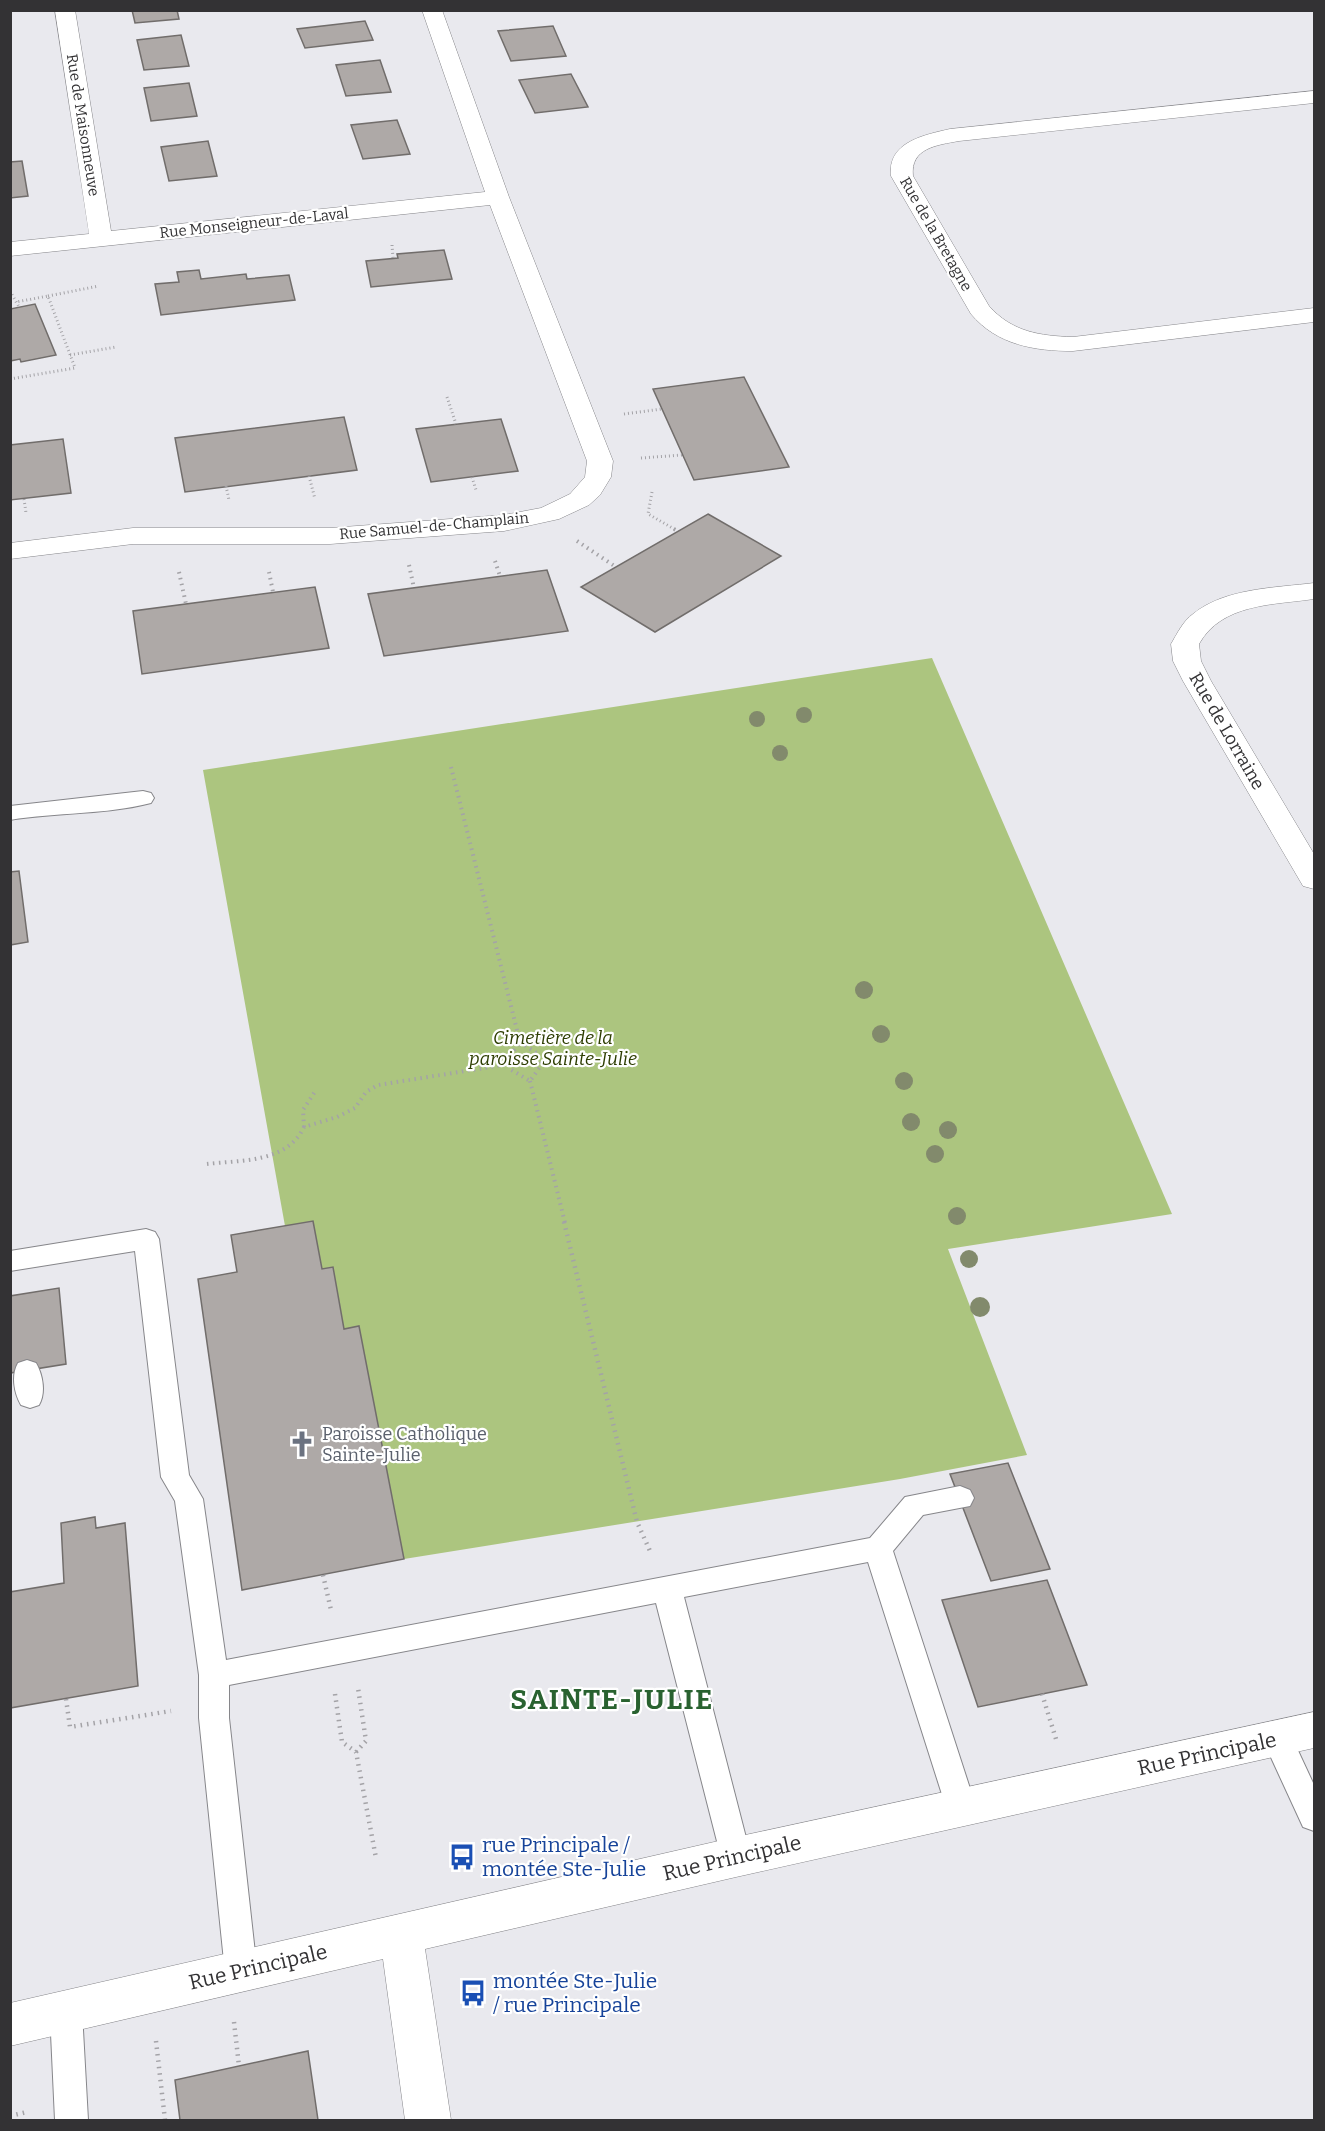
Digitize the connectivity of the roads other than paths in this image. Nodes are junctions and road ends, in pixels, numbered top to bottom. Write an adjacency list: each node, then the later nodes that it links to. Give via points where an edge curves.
1 (65, 10): 5 (street, Rue de Maisonneuve)
2 (432, 10): 4 (street, Rue Samuel-de-Champlain)
3 (1314, 96): 7 (street, Rue de la Bretagne, via 959,134 922,143 903,158 899,167 979,309 986,319 1009,333 1054,344 1084,343)
4 (498, 197): 5 (street, Rue Monseigneur-de-Laval); 8 (street, Rue Samuel-de-Champlain, via 600,462 595,484 583,496 550,513 485,524 330,536 133,536)
5 (102, 239): 6 (street, Rue Monseigneur-de-Laval)
6 (10, 249)
7 (1314, 315)
8 (10, 551)
9 (1314, 591): 12 (street, Rue de Lorraine, via 1221,609 1203,619 1185,644 1187,661 1197,681)
10 (143, 798): 11 (lane)
11 (10, 813)
12 (1314, 879)
13 (10, 1261): 17 (lane, via 146,1239 175,1477 189,1499)
14 (960, 1498): 15 (lane, via 915,1505)
15 (878, 1548): 16 (lane); 19 (lane)
16 (667, 1588): 17 (lane); 21 (lane)
17 (214, 1675): 23 (lane, via 214,1718)
18 (1295, 1734): 19 (street, Rue Principale); 20 (lane)
19 (961, 1808): 21 (street, Rue Principale)
20 (1314, 1817)
21 (736, 1857): 22 (street, Rue Principale)
22 (401, 1934): 23 (street, Rue Principale); 27 (street)
23 (241, 1971): 24 (street, Rue Principale)
24 (66, 2012): 25 (street, Rue Principale); 26 (lane)
25 (10, 2025)
26 (72, 2121)
27 (428, 2121)

